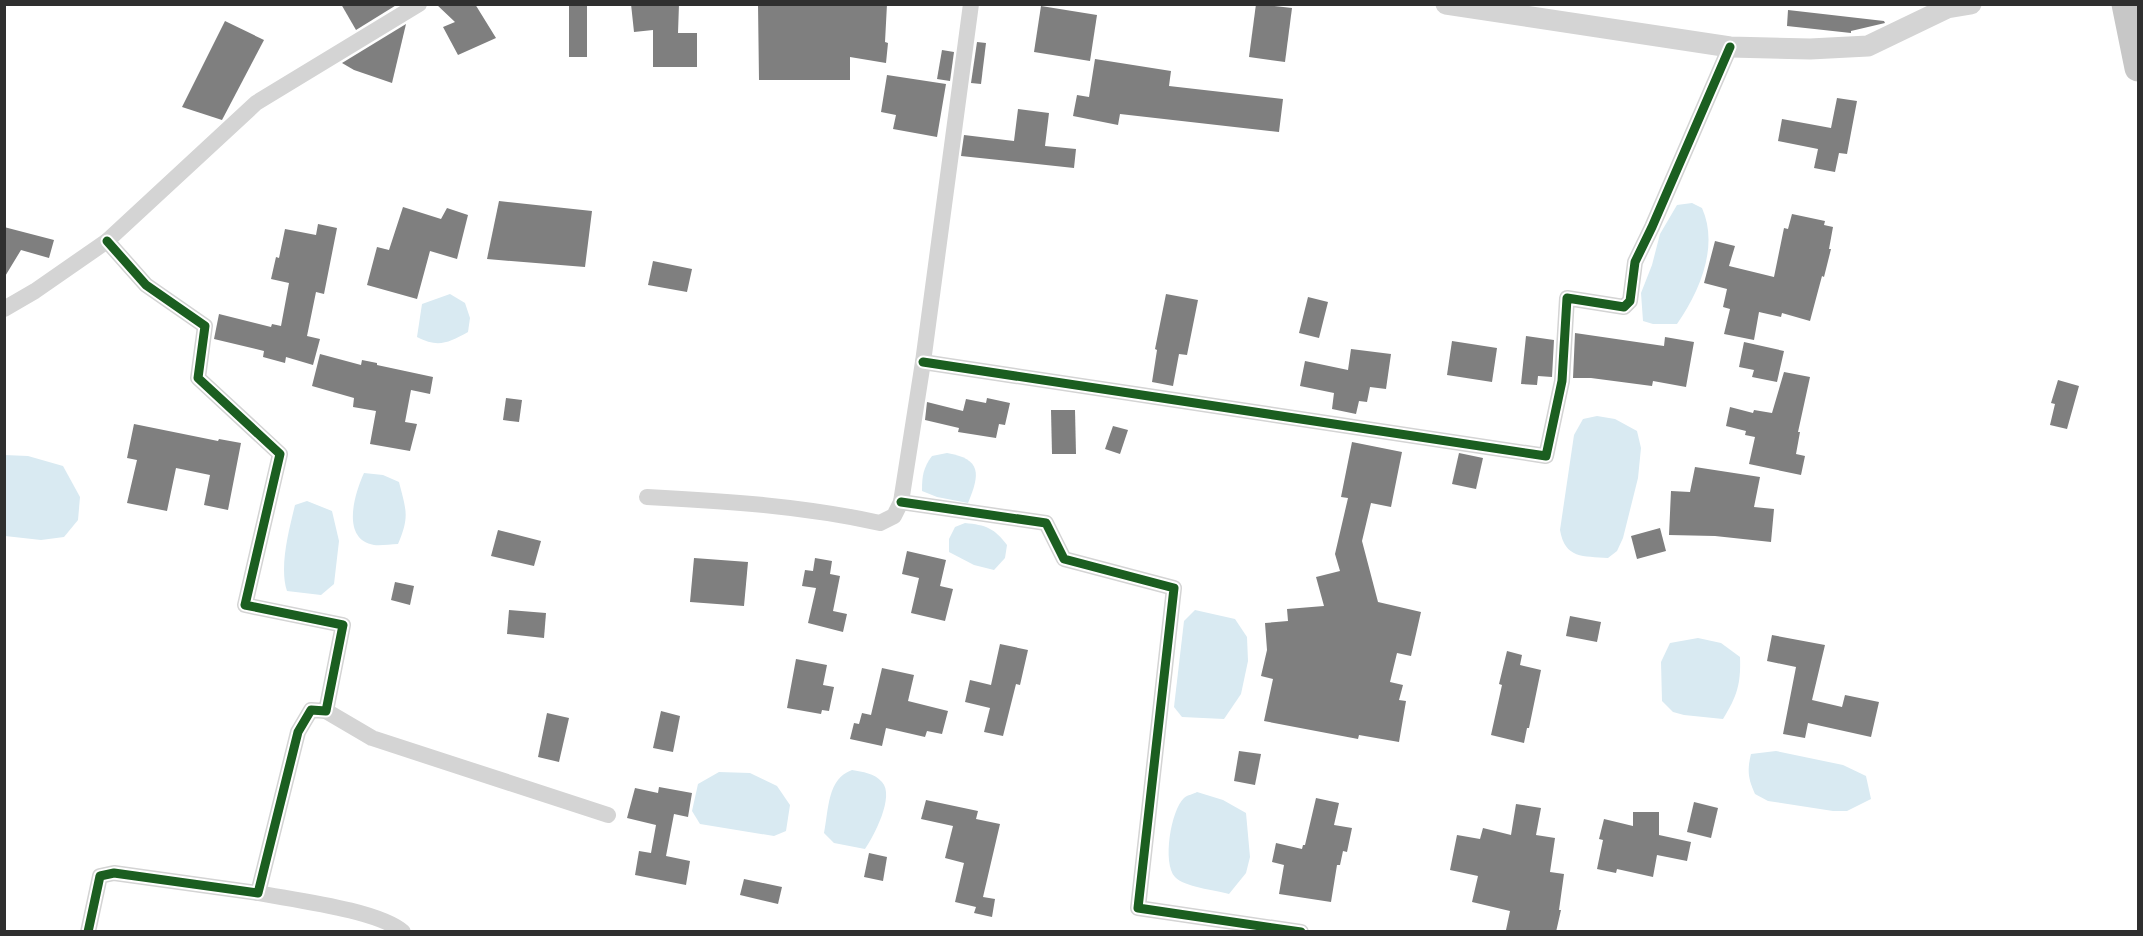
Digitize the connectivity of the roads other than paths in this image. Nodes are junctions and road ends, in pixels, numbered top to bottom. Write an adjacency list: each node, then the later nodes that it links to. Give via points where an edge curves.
1 (419, 4): 8 (street, via 256,103)
2 (971, 4): 10 (street)
3 (1446, 4): 6 (street)
4 (1971, 4): 6 (street, via 1947,8 1868,46)
5 (2125, 4): 7 (main road)
6 (1730, 47): 10 (street, via 1635,262 1630,301 1624,307 1567,298 1562,381 1545,456)
7 (2139, 68)
8 (107, 241): 9 (street); 13 (street, via 146,285 205,326 198,378 280,454 245,605 343,625)
9 (4, 309)
10 (923, 362): 12 (street)
11 (647, 497): 12 (street, via 745,502 880,523 894,516)
12 (901, 502): 18 (street, via 1046,523 1064,559 1174,588 1138,908)
13 (326, 711): 14 (street, via 372,738); 15 (street, via 312,710 298,732)
14 (608, 815)
15 (258, 893): 16 (street, via 114,873 100,876); 17 (street, via 371,916 396,925)
16 (88, 932)
17 (403, 932)
18 (1301, 932)

